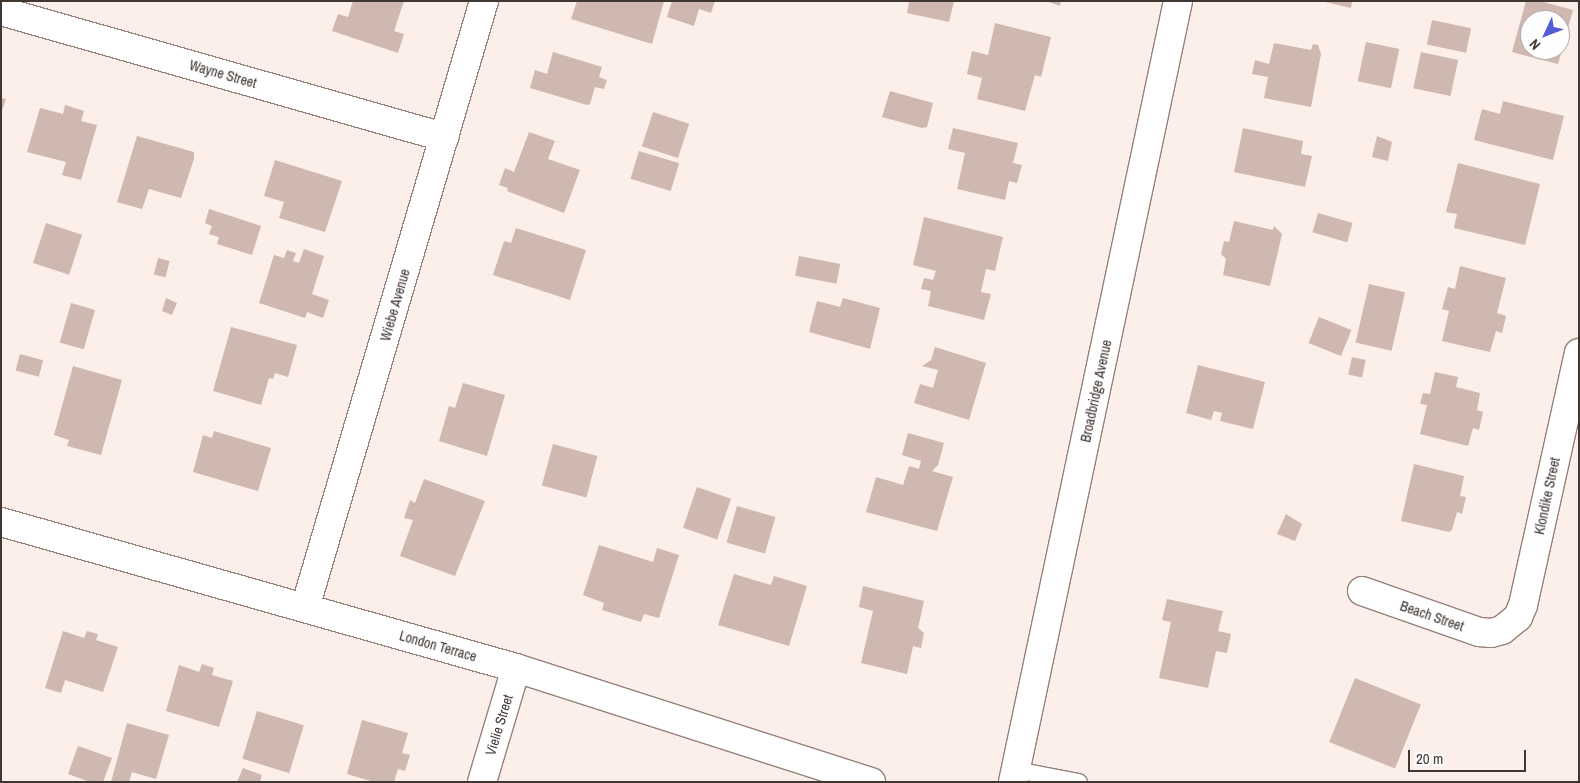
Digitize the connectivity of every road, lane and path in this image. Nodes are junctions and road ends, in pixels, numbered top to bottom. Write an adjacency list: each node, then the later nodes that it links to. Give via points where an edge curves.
1 (484, 1): 4 (street, Wiebe Avenue)
2 (1178, 1): 11 (street, Broadbridge Avenue)
3 (1, 11): 4 (street, Wayne Street)
4 (444, 137): 8 (street, Wiebe Avenue)
5 (1579, 353): 9 (street, Klondike Street, via 1524,605 1518,617)
6 (2, 524): 8 (street, London Terrace)
7 (1362, 591): 9 (street, Beach Street, via 1479,632)
8 (305, 608): 10 (street, London Terrace)
9 (1502, 630)
10 (516, 668): 12 (street, Vielie Street); 13 (street, London Terrace)
11 (1014, 776): 14 (lane)
12 (482, 782)
13 (871, 782)
14 (1078, 782)

